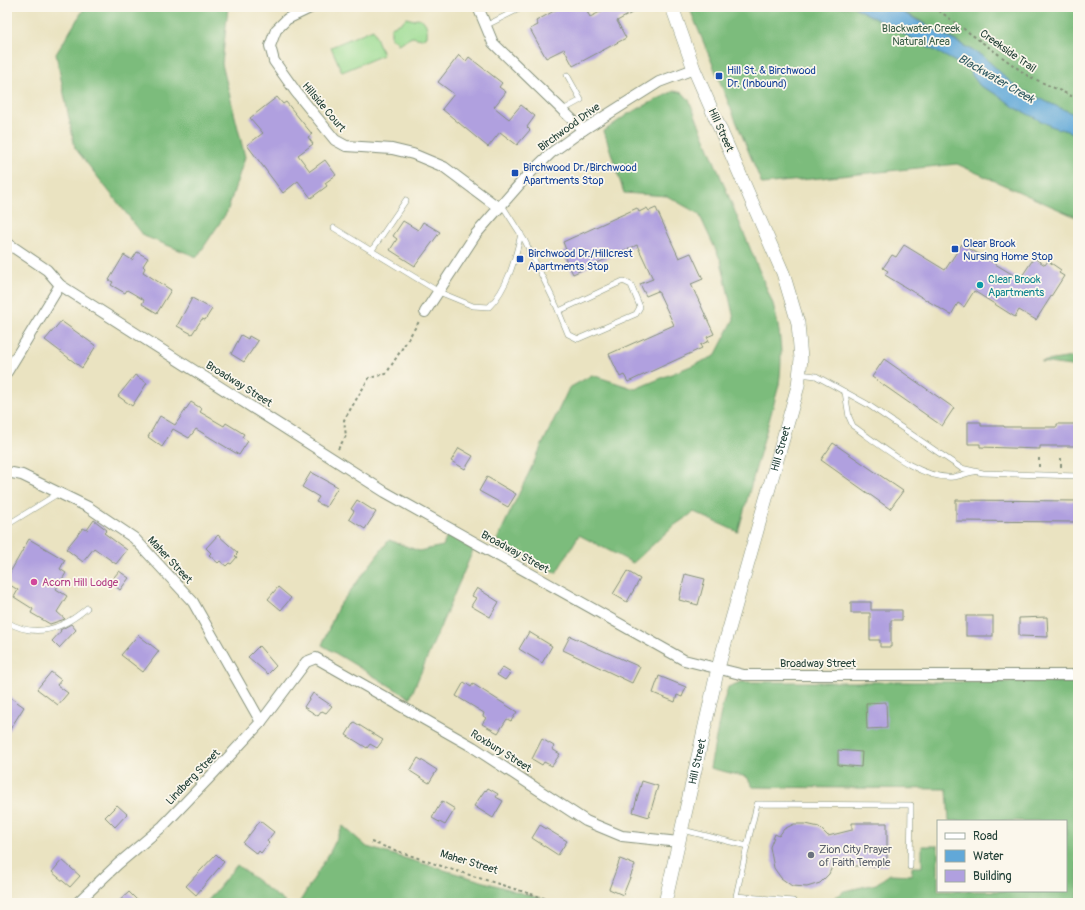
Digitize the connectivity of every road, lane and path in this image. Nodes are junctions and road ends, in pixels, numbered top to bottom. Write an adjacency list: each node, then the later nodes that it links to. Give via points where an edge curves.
1 (312, 7): 13 (street, Hillside Court, via 287,19 276,30 270,46 274,61 335,140 346,146 413,154 444,167)
2 (478, 7): 6 (street)
3 (523, 7): 6 (lane)
4 (672, 7): 7 (street, Hill Street)
5 (934, 7): 9 (path, Creekside Trail, via 1028,76)
6 (485, 26): 10 (street, via 493,43)
7 (694, 69): 11 (street, Birchwood Drive, via 659,82); 23 (street, Hill Street, via 783,273 798,324)
8 (567, 75): 10 (lane, via 581,100)
9 (1078, 99)
10 (563, 110): 11 (street)
11 (583, 130): 13 (street, Birchwood Drive, via 551,153)
12 (406, 200): 17 (lane)
13 (500, 207): 15 (lane); 19 (street, Birchwood Drive, via 476,234)
14 (334, 228): 17 (lane)
15 (521, 234): 19 (lane, via 514,264 497,299 489,307 473,306); 20 (lane)
16 (7, 243): 18 (street, Broadway Street, via 47,270)
17 (372, 250): 19 (lane)
18 (60, 285): 22 (street); 26 (street, Broadway Street)
19 (439, 292): 21 (street, Birchwood Drive)
20 (559, 311): 20 (lane, via 568,334 578,340 636,314 640,307 631,286 623,281)
21 (425, 312): 26 (path, via 386,374 369,378 344,420 346,436)
22 (7, 372)
23 (800, 373): 24 (lane, via 816,376); 36 (street, Hill Street)
24 (845, 392): 27 (lane, via 867,404 961,468); 27 (lane, via 853,426 912,466 936,475 953,477)
25 (1061, 456): 29 (path)
26 (333, 458): 36 (street, Broadway Street, via 385,492 684,660)
27 (975, 471): 29 (lane)
28 (7, 472): 31 (street, Maher Street, via 22,475)
29 (1060, 475): 30 (lane)
30 (1078, 476)
31 (58, 493): 32 (lane); 38 (street, Maher Street, via 88,507 134,538 193,602)
32 (7, 525)
33 (87, 608): 34 (lane, via 66,624 47,631 13,626)
34 (7, 622)
35 (316, 658): 38 (street, Lindberg Street, via 306,662); 39 (street, Roxbury Street, via 473,747 586,821 622,836)
36 (718, 668): 37 (street, Broadway Street, via 744,675); 39 (street, Hill Street)
37 (1078, 675)
38 (261, 722): 44 (street, Lindberg Street, via 162,826)
39 (681, 836): 41 (lane); 46 (street, Hill Street)
40 (371, 842): 45 (path, Maher Street)
41 (747, 846): 42 (lane, via 757,804 911,805); 43 (lane, via 736,896)
42 (910, 868)
43 (793, 901)
44 (77, 903)
45 (560, 903)
46 (665, 903)

